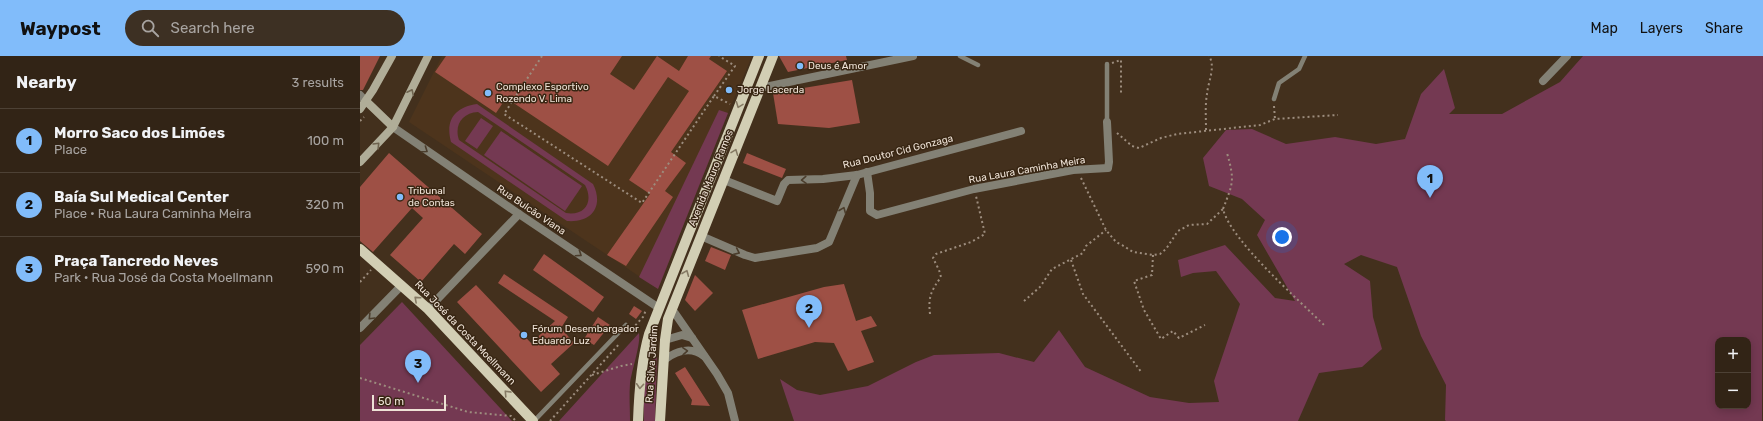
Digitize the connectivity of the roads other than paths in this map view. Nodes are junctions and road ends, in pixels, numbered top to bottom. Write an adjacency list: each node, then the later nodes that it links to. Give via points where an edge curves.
1 (392, 56): 13 (main road)
2 (428, 56): 17 (main road, one-way to 2)
3 (759, 56): 27 (main road, Avenida Mauro Ramos, one-way to 27)
4 (773, 56): 12 (main road, Avenida Mauro Ramos)
5 (913, 56): 12 (street)
6 (960, 56): 10 (lane)
7 (1305, 56): 14 (lane, via 1298,69 1279,83)
8 (1566, 56): 11 (street)
9 (1107, 64): 16 (lane)
10 (978, 65)
11 (1543, 81)
12 (760, 88): 22 (main road, Avenida Mauro Ramos, one-way to 12)
13 (363, 98): 15 (main road); 17 (main road)
14 (1274, 99)
15 (360, 109)
16 (1107, 122): 20 (street, Rua Laura Caminha Meira, via 1108,168 1088,168 974,189 877,215 870,211)
17 (393, 127): 19 (main road, one-way to 17); 23 (street, Rua Bulcão Viana, one-way to 23)
18 (1021, 131): 20 (street, Rua Doutor Cid Gonzaga)
19 (360, 162)
20 (867, 172): 21 (street, Rua Doutor Cid Gonzaga)
21 (857, 175): 22 (street, Rua Doutor Cid Gonzaga, one-way to 22, via 788,180 783,185 777,201); 24 (street, one-way to 21, via 756,258 824,245 832,237)
22 (724, 180): 24 (main road, Avenida Mauro Ramos)
23 (519, 214): 27 (street, Rua Bulcão Viana, one-way to 27); 28 (street)
24 (701, 236): 29 (main road, Avenida Mauro Ramos, one-way to 24)
25 (360, 249): 26 (main road, Rua José da Costa Moellmann)
26 (402, 285): 28 (main road, Rua José da Costa Moellmann, one-way to 26); 31 (street, one-way to 31)
27 (659, 308): 34 (main road, Rua Silva Jardim)
28 (428, 309): 37 (main road, Rua José da Costa Moellmann, one-way to 28)
29 (672, 309): 32 (street); 33 (main road, Rua Silva Jardim)
30 (626, 325): 37 (lane)
31 (360, 328)
32 (692, 338): 33 (street, via 682,335); 35 (street)
33 (665, 340): 34 (main road); 36 (main road, Rua Silva Jardim)
34 (644, 351): 38 (main road, Rua Silva Jardim, one-way to 38)
35 (706, 358): 36 (street, one-way to 35, via 678,351 690,350 699,352); 40 (street, via 728,393)
36 (664, 360): 39 (main road, Rua Silva Jardim)
37 (534, 421)
38 (638, 421)
39 (660, 421)
40 (735, 421)

